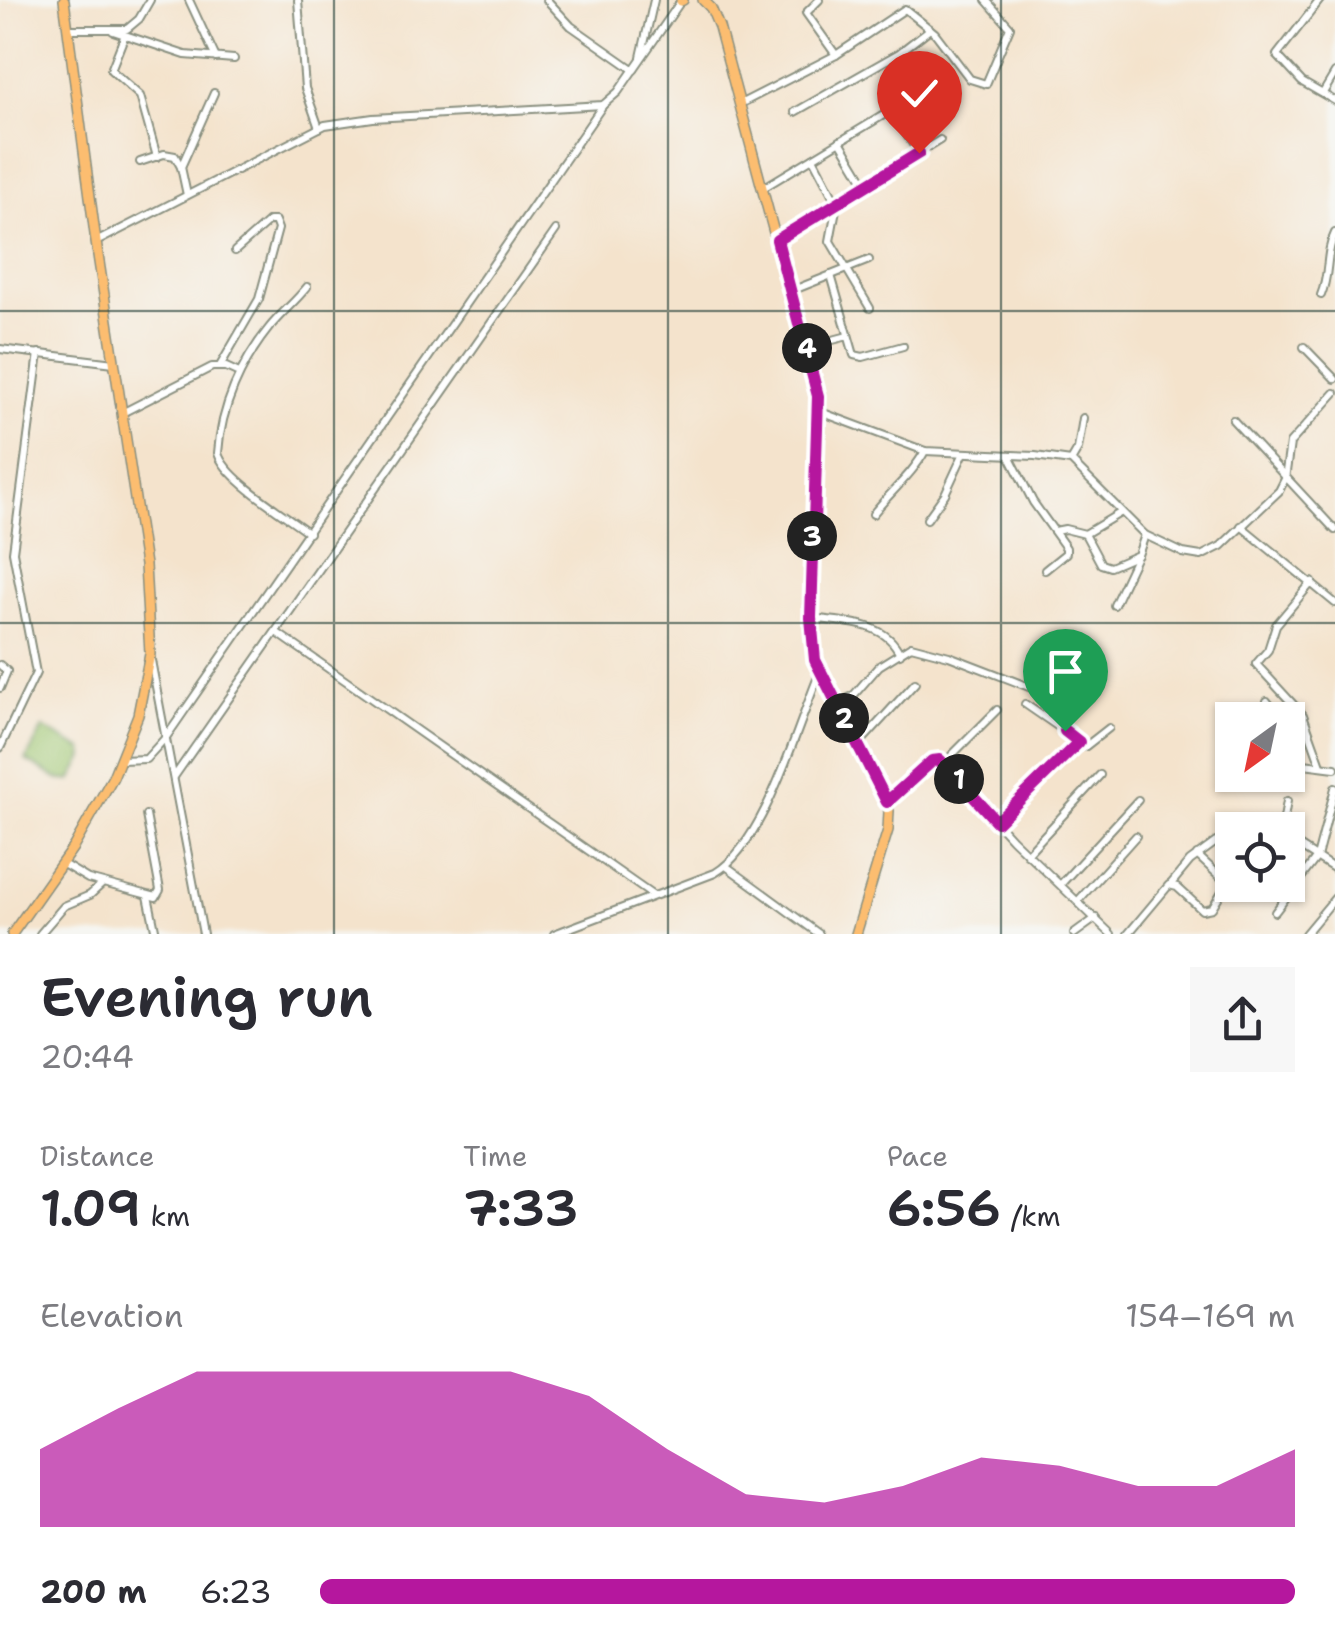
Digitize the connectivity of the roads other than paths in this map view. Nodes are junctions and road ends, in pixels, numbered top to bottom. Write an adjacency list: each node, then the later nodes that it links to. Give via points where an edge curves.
1 (64, 0): 14 (main road)
2 (150, 0): 16 (street, via 127,30)
3 (189, 0): 19 (street)
4 (298, 0): 32 (street, via 305,88)
5 (547, 0): 22 (street, via 571,26)
6 (654, 0): 21 (street)
7 (682, 0): 21 (street)
8 (703, 0): 13 (main road)
9 (714, 0): 13 (street)
10 (819, 0): 18 (street, via 806,13)
11 (986, 0): 15 (street, via 1010,27 986,84 970,79)
12 (1320, 0): 24 (street, via 1277,55)
13 (716, 16): 29 (main road)
14 (70, 29): 16 (street); 47 (main road)
15 (930, 29): 18 (street, via 905,9); 31 (street)
16 (113, 31): 17 (street)
17 (124, 37): 19 (street); 36 (street, via 111,70 140,96)
18 (836, 55): 29 (street)
19 (216, 58): 20 (street)
20 (234, 59)
21 (640, 61): 22 (street)
22 (634, 70): 28 (street)
23 (1335, 73): 24 (street)
24 (1322, 93): 27 (street)
25 (214, 94): 39 (street)
26 (916, 96): 30 (street)
27 (1335, 101)
28 (603, 104): 32 (street, via 373,118); 82 (street)
29 (740, 104): 41 (main road)
30 (890, 111): 34 (street); 35 (street)
31 (795, 112)
32 (319, 128): 42 (street)
33 (940, 140): 35 (street)
34 (840, 141): 37 (street); 40 (street)
35 (919, 153): 40 (street)
36 (156, 156): 38 (street); 39 (street, via 175,156)
37 (813, 158): 41 (street); 43 (street)
38 (140, 162)
39 (181, 166): 42 (street)
40 (867, 186): 43 (street)
41 (762, 188): 46 (main road)
42 (187, 196): 47 (street)
43 (837, 204): 46 (street); 50 (street, via 830,240)
44 (556, 230): 91 (street)
45 (1335, 233): 54 (street)
46 (777, 240): 53 (main road)
47 (96, 242): 62 (main road)
48 (236, 250): 63 (street, via 275,220 259,299)
49 (869, 260): 50 (street)
50 (846, 269): 51 (street); 55 (street)
51 (831, 275): 53 (street); 56 (street)
52 (307, 287): 64 (street)
53 (791, 291): 60 (main road)
54 (1321, 295)
55 (870, 308)
56 (848, 336): 57 (street, via 858,357); 60 (street)
57 (903, 346)
58 (1304, 347): 65 (street)
59 (0, 348): 61 (street)
60 (806, 348): 67 (main road)
61 (39, 354): 62 (street); 106 (street, via 13,552 36,673)
62 (115, 363): 68 (main road)
63 (220, 366): 64 (street); 68 (street)
64 (239, 373): 82 (street, via 220,460)
65 (1335, 379)
66 (1335, 393): 75 (street, via 1290,442)
67 (818, 411): 71 (street); 90 (main road)
68 (121, 414): 92 (main road, via 145,565)
69 (1083, 418): 74 (street)
70 (1233, 420): 75 (street)
71 (925, 450): 72 (street); 76 (street)
72 (964, 455): 73 (street); 78 (street)
73 (1008, 455): 74 (street); 80 (street)
74 (1070, 461): 77 (street)
75 (1285, 479): 79 (street); 81 (street)
76 (873, 514)
77 (1120, 514): 83 (street); 84 (street)
78 (927, 519)
79 (1241, 526): 84 (street, via 1201,556); 87 (street)
80 (1055, 530): 83 (street); 86 (street, via 1067,551)
81 (1335, 530)
82 (310, 533): 103 (street)
83 (1085, 534): 85 (street, via 1104,566)
84 (1146, 535): 85 (street)
85 (1138, 555): 89 (street)
86 (1045, 570)
87 (1312, 582): 88 (street); 110 (street, via 1276,624 1256,664 1303,715)
88 (1335, 603)
89 (1114, 604)
90 (811, 618): 93 (street, via 872,627); 95 (main road)
91 (276, 632): 113 (street); 134 (street)
92 (150, 654): 103 (street); 107 (main road)
93 (900, 655): 98 (street, via 917,646); 99 (street)
94 (0, 665): 97 (street, via 8,672)
95 (820, 672): 99 (main road); 128 (street, via 758,822)
96 (915, 683): 105 (street)
97 (0, 688)
98 (1042, 692)
99 (836, 703): 105 (main road)
100 (1025, 704): 104 (street)
101 (997, 710): 108 (street)
102 (1109, 728): 104 (street, via 1089,745)
103 (167, 736): 107 (street, via 146,758); 113 (street)
104 (1079, 742): 120 (street)
105 (859, 744): 117 (main road)
106 (0, 748)
107 (121, 760): 127 (main road)
108 (944, 762): 117 (street, via 932,761); 120 (street)
109 (1305, 764): 110 (street)
110 (1321, 766): 111 (street)
111 (1335, 768)
112 (1100, 775): 124 (street)
113 (174, 777): 143 (street)
114 (1335, 788): 126 (street)
115 (1138, 800): 131 (street)
116 (1287, 801): 118 (street)
117 (887, 802): 147 (main road, via 888,830)
118 (1285, 812)
119 (146, 815): 133 (street, via 160,890)
120 (997, 822): 124 (street)
121 (1136, 836): 136 (street)
122 (1215, 844): 125 (street)
123 (1305, 850): 126 (street)
124 (1027, 854): 131 (street)
125 (1196, 855): 132 (street); 132 (street, via 1227,884 1212,908 1202,910)
126 (1317, 857): 129 (street); 137 (street)
127 (62, 864): 130 (street); 140 (main road)
128 (726, 866): 134 (street); 146 (street)
129 (1335, 869)
130 (103, 884): 133 (street); 141 (street, via 64,906)
131 (1061, 884): 136 (street)
132 (1169, 885): 150 (street)
133 (148, 896): 142 (street)
134 (652, 896): 139 (street)
135 (1335, 898): 151 (street)
136 (1078, 900): 138 (street)
137 (1275, 912)
138 (1096, 918): 148 (street); 149 (street)
139 (574, 927): 144 (street); 145 (street)
140 (12, 934)
141 (40, 934)
142 (156, 934)
143 (204, 934)
144 (554, 934)
145 (582, 934)
146 (819, 934)
147 (856, 934)
148 (1074, 934)
149 (1111, 934)
150 (1128, 934)
151 (1305, 934)

